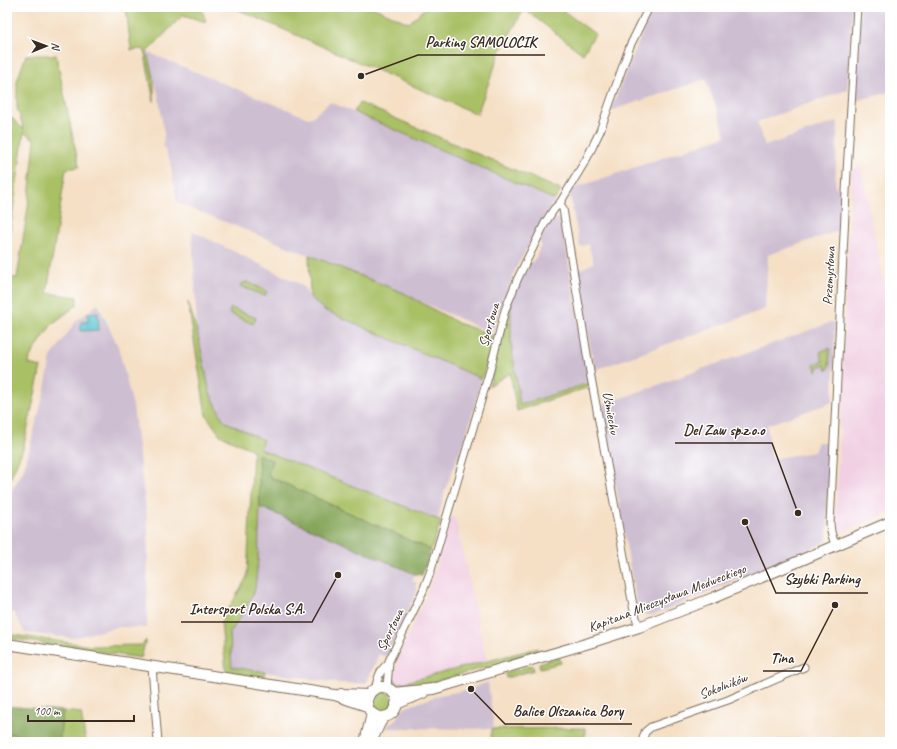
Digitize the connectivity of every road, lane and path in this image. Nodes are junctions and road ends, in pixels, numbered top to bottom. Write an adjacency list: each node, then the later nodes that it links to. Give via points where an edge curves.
1 (648, 7): 3 (street, Sportowa, via 630,46 600,131)
2 (857, 7): 5 (street, Przemysłowa, via 846,179 830,524)
3 (560, 203): 6 (street, Uśmiechu); 8 (street, Sportowa, via 545,223 505,310 431,570)
4 (890, 522): 5 (main road, Kapitana Mieczysława Medweckiego)
5 (835, 545): 6 (main road, Kapitana Mieczysława Medweckiego, via 713,598)
6 (638, 627): 12 (main road, Kapitana Mieczysława Medweckiego, via 582,646)
7 (7, 644): 9 (main road)
8 (388, 664): 11 (street, Sportowa); 13 (street, Sportowa, via 378,676)
9 (152, 667): 14 (main road); 18 (street)
10 (804, 667): 21 (street, Sokolników, via 728,700 651,727 645,732)
11 (390, 691): 12 (main road, Kapitana Mieczysława Medweckiego); 13 (main road, via 383,688); 15 (main road)
12 (426, 691): 15 (main road, Kapitana Mieczysława Medweckiego)
13 (372, 692): 14 (main road); 16 (main road, via 367,702)
14 (335, 694): 16 (main road)
15 (396, 704): 17 (main road, via 392,712)
16 (370, 710): 17 (main road, via 377,716); 19 (main road)
17 (384, 717): 20 (main road)
18 (158, 742)
19 (365, 742)
20 (371, 742)
21 (642, 742)

